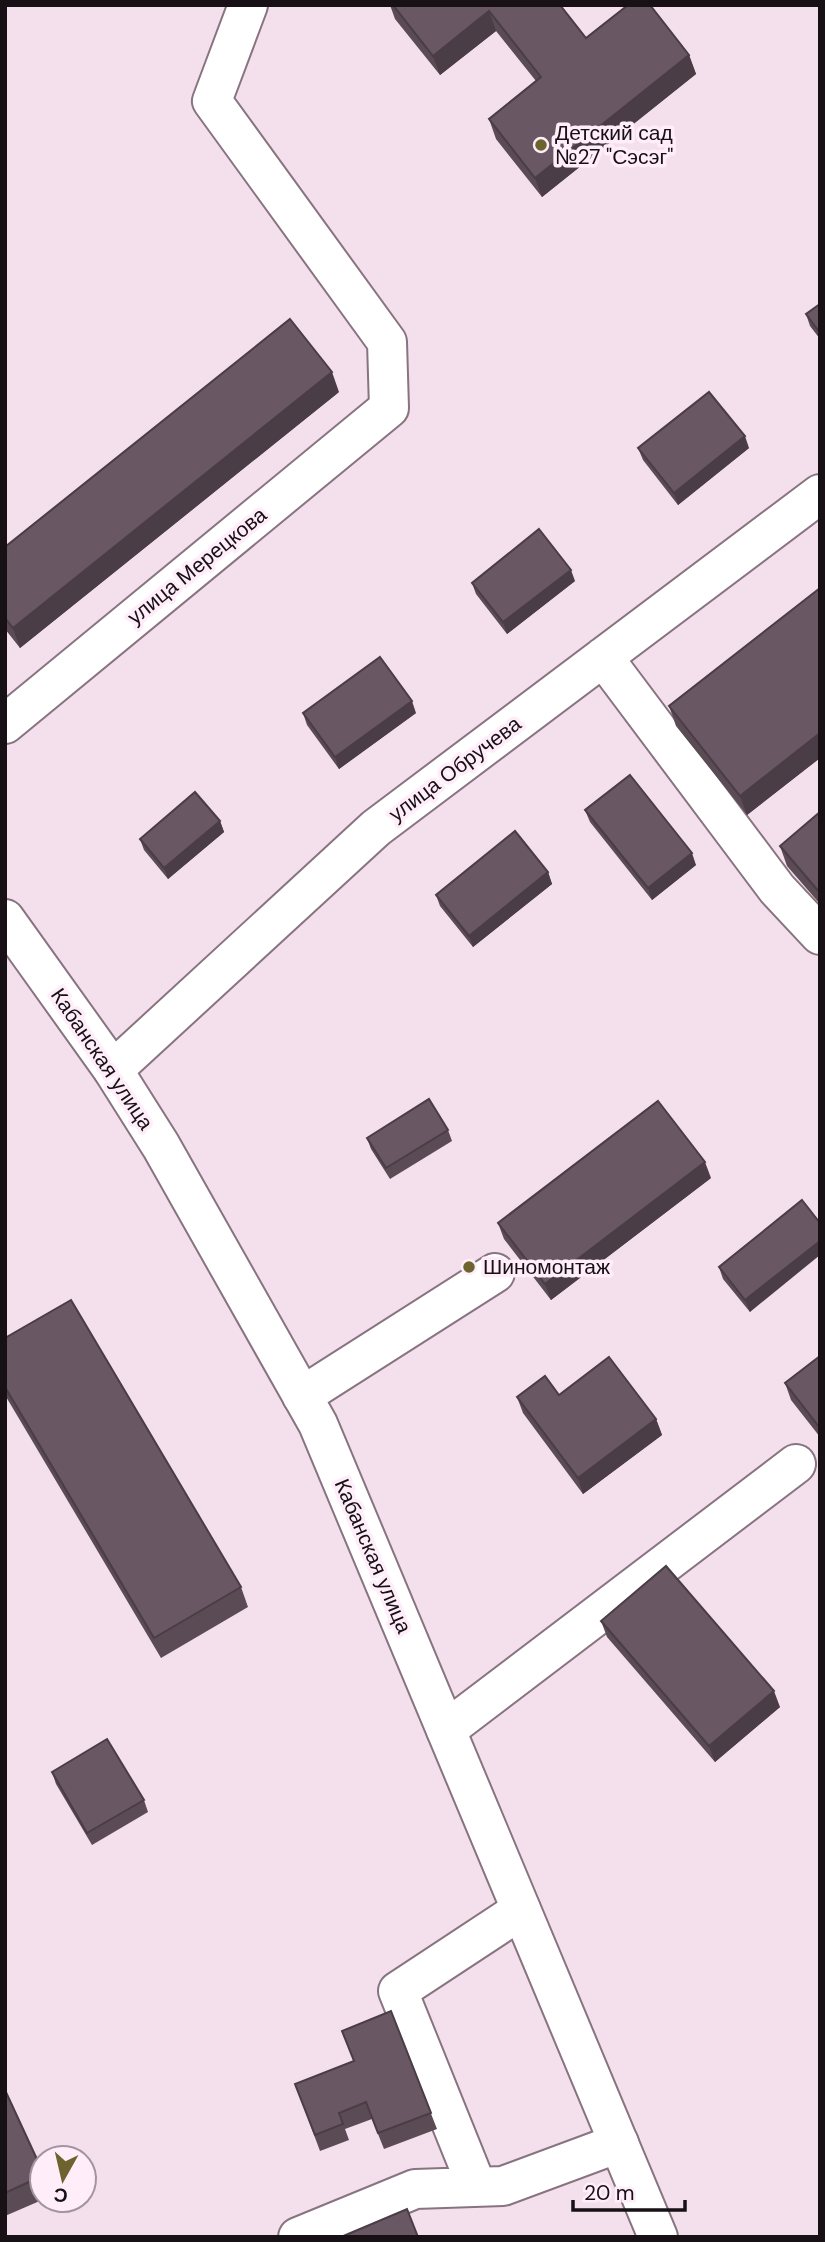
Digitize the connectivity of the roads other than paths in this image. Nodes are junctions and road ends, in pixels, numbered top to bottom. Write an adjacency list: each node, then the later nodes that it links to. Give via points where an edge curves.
1 (248, 5): 4 (street, улица Мерецкова, via 212,101 387,341 389,408)
2 (820, 494): 3 (street, улица Обручева)
3 (603, 657): 6 (street, via 778,890); 7 (street, улица Обручева, via 376,828)
4 (5, 724)
5 (5, 919): 7 (street, Кабанская улица)
6 (820, 935)
7 (113, 1070): 9 (street, Кабанская улица, via 213,1235)
8 (495, 1273): 9 (street)
9 (302, 1396): 11 (street, Кабанская улица, via 318,1424)
10 (796, 1464): 11 (street)
11 (446, 1730): 12 (street, Кабанская улица)
12 (522, 1910): 13 (street, Кабанская улица); 14 (street, via 398,1991)
13 (619, 2143): 14 (street, via 503,2186); 16 (street, Кабанская улица)
14 (477, 2187): 15 (street, via 415,2189)
15 (298, 2237)
16 (658, 2237)

